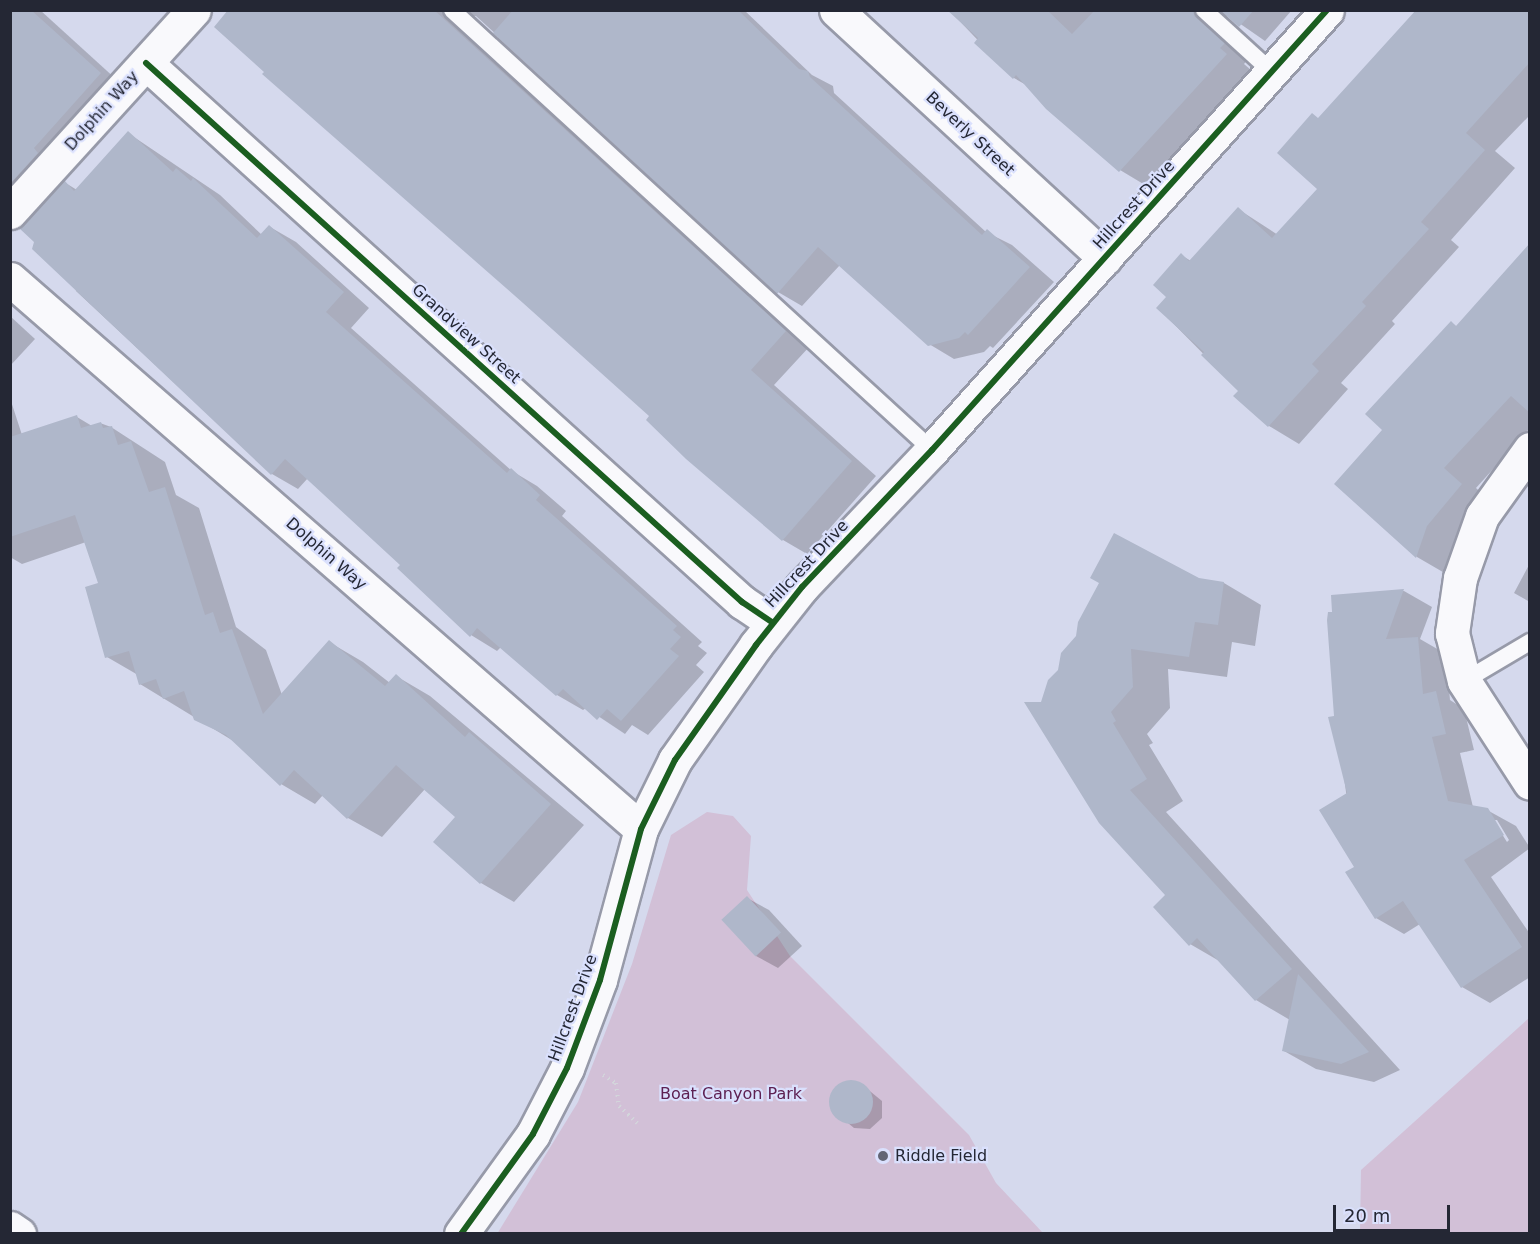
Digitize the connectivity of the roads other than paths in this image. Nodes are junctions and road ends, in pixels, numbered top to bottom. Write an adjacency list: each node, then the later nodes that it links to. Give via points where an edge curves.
1 (194, 10): 6 (street, Dolphin Way)
2 (452, 10): 12 (lane)
3 (836, 10): 9 (street, Beverly Street)
4 (1204, 10): 7 (lane)
5 (1327, 10): 7 (street, Hillcrest Drive)
6 (146, 63): 8 (street, Dolphin Way); 13 (street, Grandview Street, via 742,602)
7 (1272, 72): 9 (street, Hillcrest Drive)
8 (10, 212)
9 (1105, 258): 12 (street, Hillcrest Drive)
10 (10, 279): 17 (street, Dolphin Way)
11 (1530, 449): 15 (street, via 1482,516 1460,578 1452,633)
12 (932, 450): 13 (street, Hillcrest Drive)
13 (772, 622): 17 (street, Hillcrest Drive, via 675,760)
14 (1530, 642): 15 (lane)
15 (1464, 681): 16 (street)
16 (1530, 783)
17 (641, 829): 20 (street, Hillcrest Drive, via 600,980 567,1068 533,1134)
18 (10, 1228): 19 (street)
19 (19, 1233)
20 (461, 1233)

